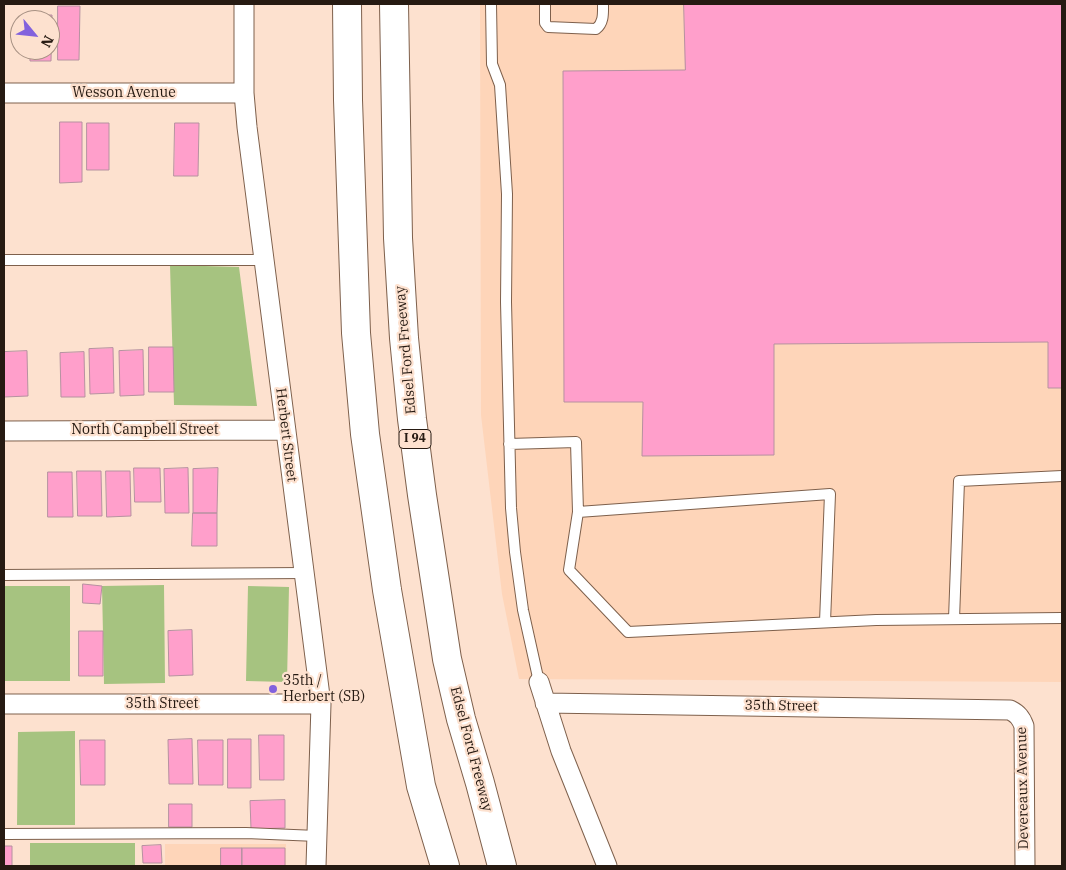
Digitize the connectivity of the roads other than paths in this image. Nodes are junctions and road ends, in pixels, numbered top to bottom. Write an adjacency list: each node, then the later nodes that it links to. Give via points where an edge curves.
1 (244, 4): 8 (street, Herbert Street)
2 (348, 4): 29 (highway, via 356,333 365,434 387,590 421,786)
3 (394, 4): 30 (highway, Edsel Ford Freeway / I 94, via 398,238 412,419 447,659)
4 (491, 4): 13 (lane, via 492,64 500,86 507,194)
5 (545, 4): 6 (lane, via 548,27 596,29 603,18)
6 (603, 4)
7 (4, 93): 8 (street, Wesson Avenue)
8 (244, 93): 10 (street, Herbert Street)
9 (4, 260): 10 (lane)
10 (264, 260): 11 (street, Herbert Street)
11 (286, 430): 12 (street, North Campbell Street); 16 (street, Herbert Street)
12 (4, 431)
13 (509, 444): 15 (lane, via 576,442); 21 (lane, via 515,552 523,610)
14 (1062, 476): 19 (lane, via 959,481)
15 (578, 512): 20 (lane, via 569,570 628,632); 20 (lane, via 830,494)
16 (304, 573): 17 (lane); 24 (street, Herbert Street)
17 (4, 575)
18 (1062, 618): 19 (lane)
19 (954, 619): 20 (lane)
20 (824, 622)
21 (540, 682): 22 (street)
22 (545, 703): 25 (street, 35th Street, via 992,709); 31 (street)
23 (4, 704): 24 (street, 35th Street)
24 (321, 704): 27 (street, Herbert Street)
25 (1016, 713): 32 (street, Devereaux Avenue, via 1024,726)
26 (4, 834): 27 (lane)
27 (317, 836): 28 (street, Herbert Street)
28 (316, 866)
29 (445, 866)
30 (502, 866)
31 (607, 866)
32 (1025, 866)

